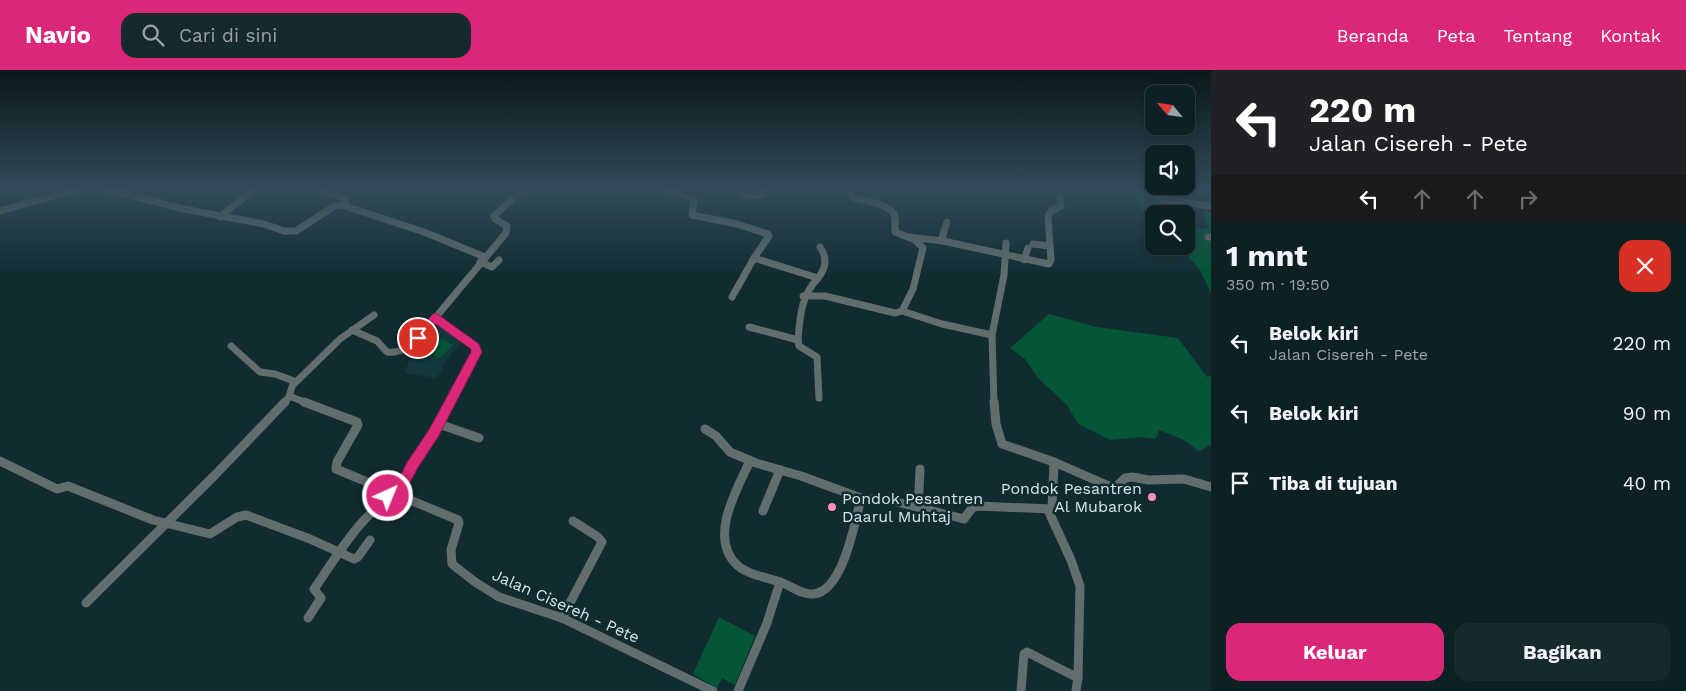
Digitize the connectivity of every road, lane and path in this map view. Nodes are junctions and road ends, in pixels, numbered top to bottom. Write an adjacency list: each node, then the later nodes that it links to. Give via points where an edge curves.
1 (226, 218): 2 (street, via 290,232)
2 (316, 218)
3 (381, 218): 16 (street, via 424,232)
4 (495, 218): 16 (street, via 507,226 508,231)
5 (707, 218): 15 (street, via 768,234)
6 (895, 218): 9 (street, via 894,231)
7 (1048, 218): 12 (street)
8 (948, 222): 10 (street)
9 (908, 237): 10 (street); 22 (street, via 924,250 913,289)
10 (941, 241): 14 (street)
11 (1006, 243): 14 (street)
12 (1050, 246): 18 (street, via 1031,246); 18 (street, via 1050,264)
13 (820, 247): 19 (street, via 825,254 826,269)
14 (1006, 256): 18 (street); 27 (street)
15 (754, 258): 19 (street); 21 (street)
16 (482, 260): 17 (street, via 492,267); 24 (street)
17 (500, 260)
18 (1024, 260)
19 (818, 278): 20 (street)
20 (804, 296): 22 (street, via 825,296 895,313); 28 (street)
21 (732, 297)
22 (902, 311): 27 (street)
23 (374, 315): 26 (street)
24 (436, 317): 26 (street, via 409,346 395,353 387,352 377,341); 33 (street, via 477,350)
25 (749, 327): 28 (street)
26 (352, 330): 30 (street)
27 (992, 335): 38 (street, via 994,400 1000,441)
28 (798, 340): 32 (street, via 799,346 817,357)
29 (231, 346): 30 (street, via 260,372 281,376)
30 (294, 384): 31 (street, via 288,394)
31 (290, 396): 42 (street, via 357,422 336,469); 48 (street, via 263,428)
32 (819, 398)
33 (438, 424): 35 (street); 42 (street)
34 (705, 429): 37 (street, via 730,452)
35 (479, 438)
36 (0, 461): 48 (street, via 57,489 68,486 153,520)
37 (750, 461): 40 (street); 51 (street, via 725,524 725,544 736,565)
38 (1054, 462): 41 (street, via 1112,487 1132,477 1184,479); 45 (street, via 1052,509)
39 (920, 469): 44 (street)
40 (780, 470): 43 (street); 46 (street)
41 (1211, 487)
42 (397, 494): 50 (street, via 385,499); 54 (street, Jalan Cisereh - Pete, via 459,521 451,554 452,564 458,570 499,597)
43 (861, 498): 44 (street); 51 (street, via 842,563 831,584 812,594)
44 (915, 506): 45 (street, via 964,519 977,506)
45 (1048, 510): 55 (street, via 1072,560 1080,586)
46 (764, 511)
47 (573, 521): 54 (street, via 602,542)
48 (169, 522): 50 (street, via 210,534 246,515); 52 (street)
49 (370, 540): 50 (street, via 354,559)
50 (340, 552): 53 (street, via 314,589 321,598)
51 (780, 582): 57 (street)
52 (86, 603)
53 (308, 618)
54 (562, 618): 56 (street, Jalan Cisereh - Pete)
55 (1078, 678): 58 (street, via 1027,652 1024,654); 59 (street)
56 (713, 691)
57 (738, 691)
58 (1021, 691)
59 (1076, 691)

